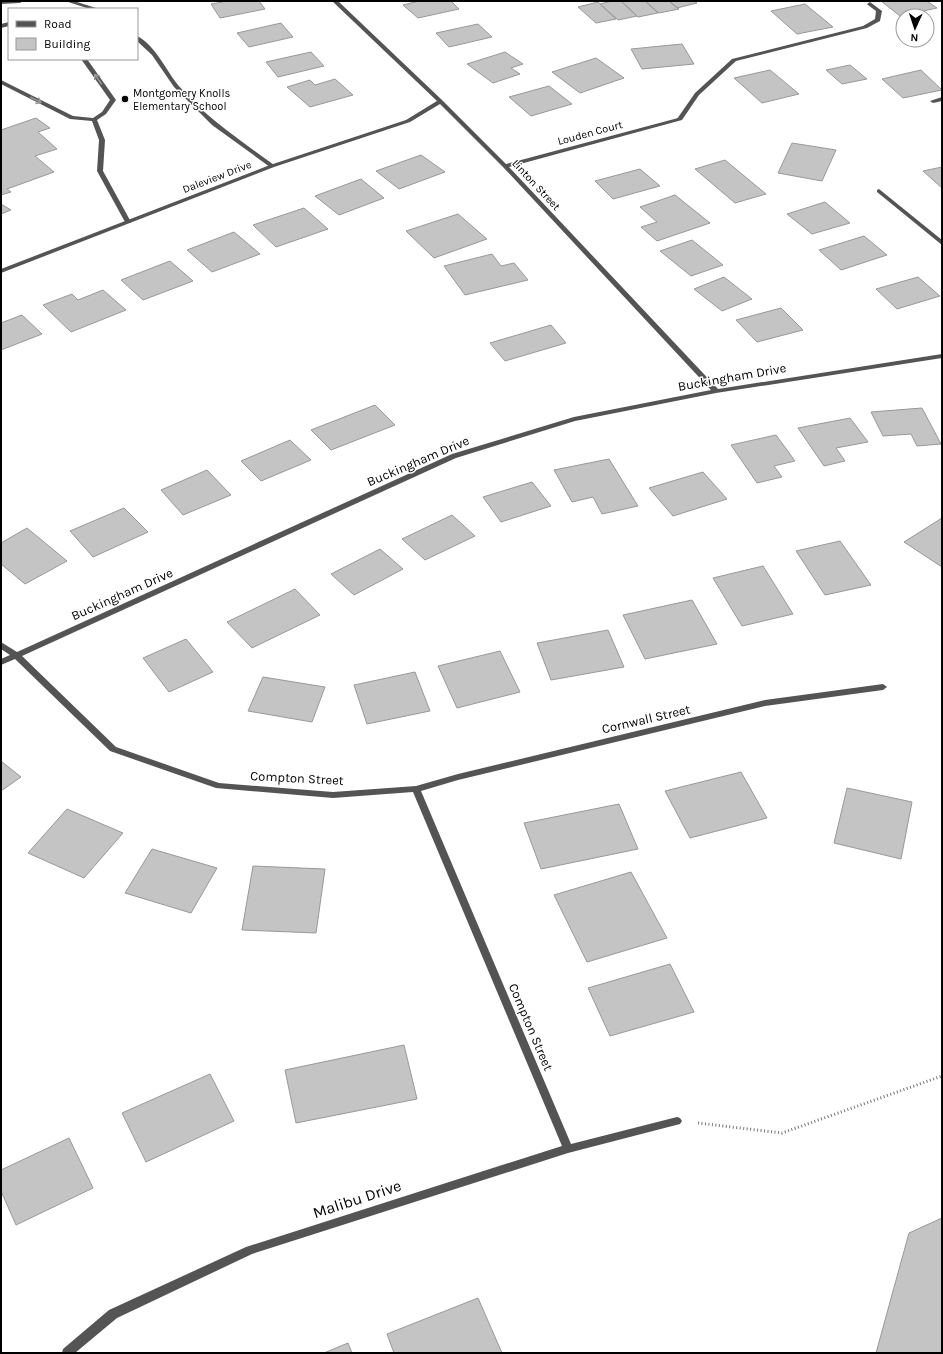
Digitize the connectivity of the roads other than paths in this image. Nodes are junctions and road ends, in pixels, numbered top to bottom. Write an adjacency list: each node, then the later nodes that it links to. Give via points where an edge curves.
1 (20, 1): 4 (street)
2 (68, 1): 6 (street)
3 (335, 1): 11 (street, Linton Street)
4 (1, 2)
5 (870, 4): 15 (street, Louden Court, via 879,11 878,20 865,27 734,60 697,94 680,119)
6 (92, 8)
7 (138, 39): 14 (street, via 154,54 176,86 214,124)
8 (85, 60): 13 (street, one-way to 8, via 104,113 113,100)
9 (1, 82): 13 (street, one-way to 13, via 72,118)
10 (942, 99): 12 (street)
11 (440, 101): 14 (street, Daleview Drive, via 408,120); 15 (street, Linton Street)
12 (933, 101)
13 (94, 120): 17 (street, via 102,140 100,171)
14 (272, 166): 17 (street, Daleview Drive)
15 (505, 166): 21 (street, Linton Street)
16 (879, 191): 18 (street)
17 (128, 222): 19 (street, Daleview Drive)
18 (942, 243)
19 (1, 270)
20 (942, 356): 21 (street, Buckingham Drive)
21 (716, 391): 23 (street, Buckingham Drive, via 574,419 454,456)
22 (1, 645): 23 (street, Compton Street)
23 (16, 655): 24 (street, Buckingham Drive); 26 (street, Compton Street, via 113,749 219,786 333,795)
24 (1, 662)
25 (883, 687): 26 (street, Cornwall Street, via 765,703)
26 (416, 789): 28 (street, Compton Street)
27 (677, 1121): 28 (street, Malibu Drive)
28 (568, 1149): 29 (street, Malibu Drive, via 250,1250 113,1314)
29 (67, 1353)

